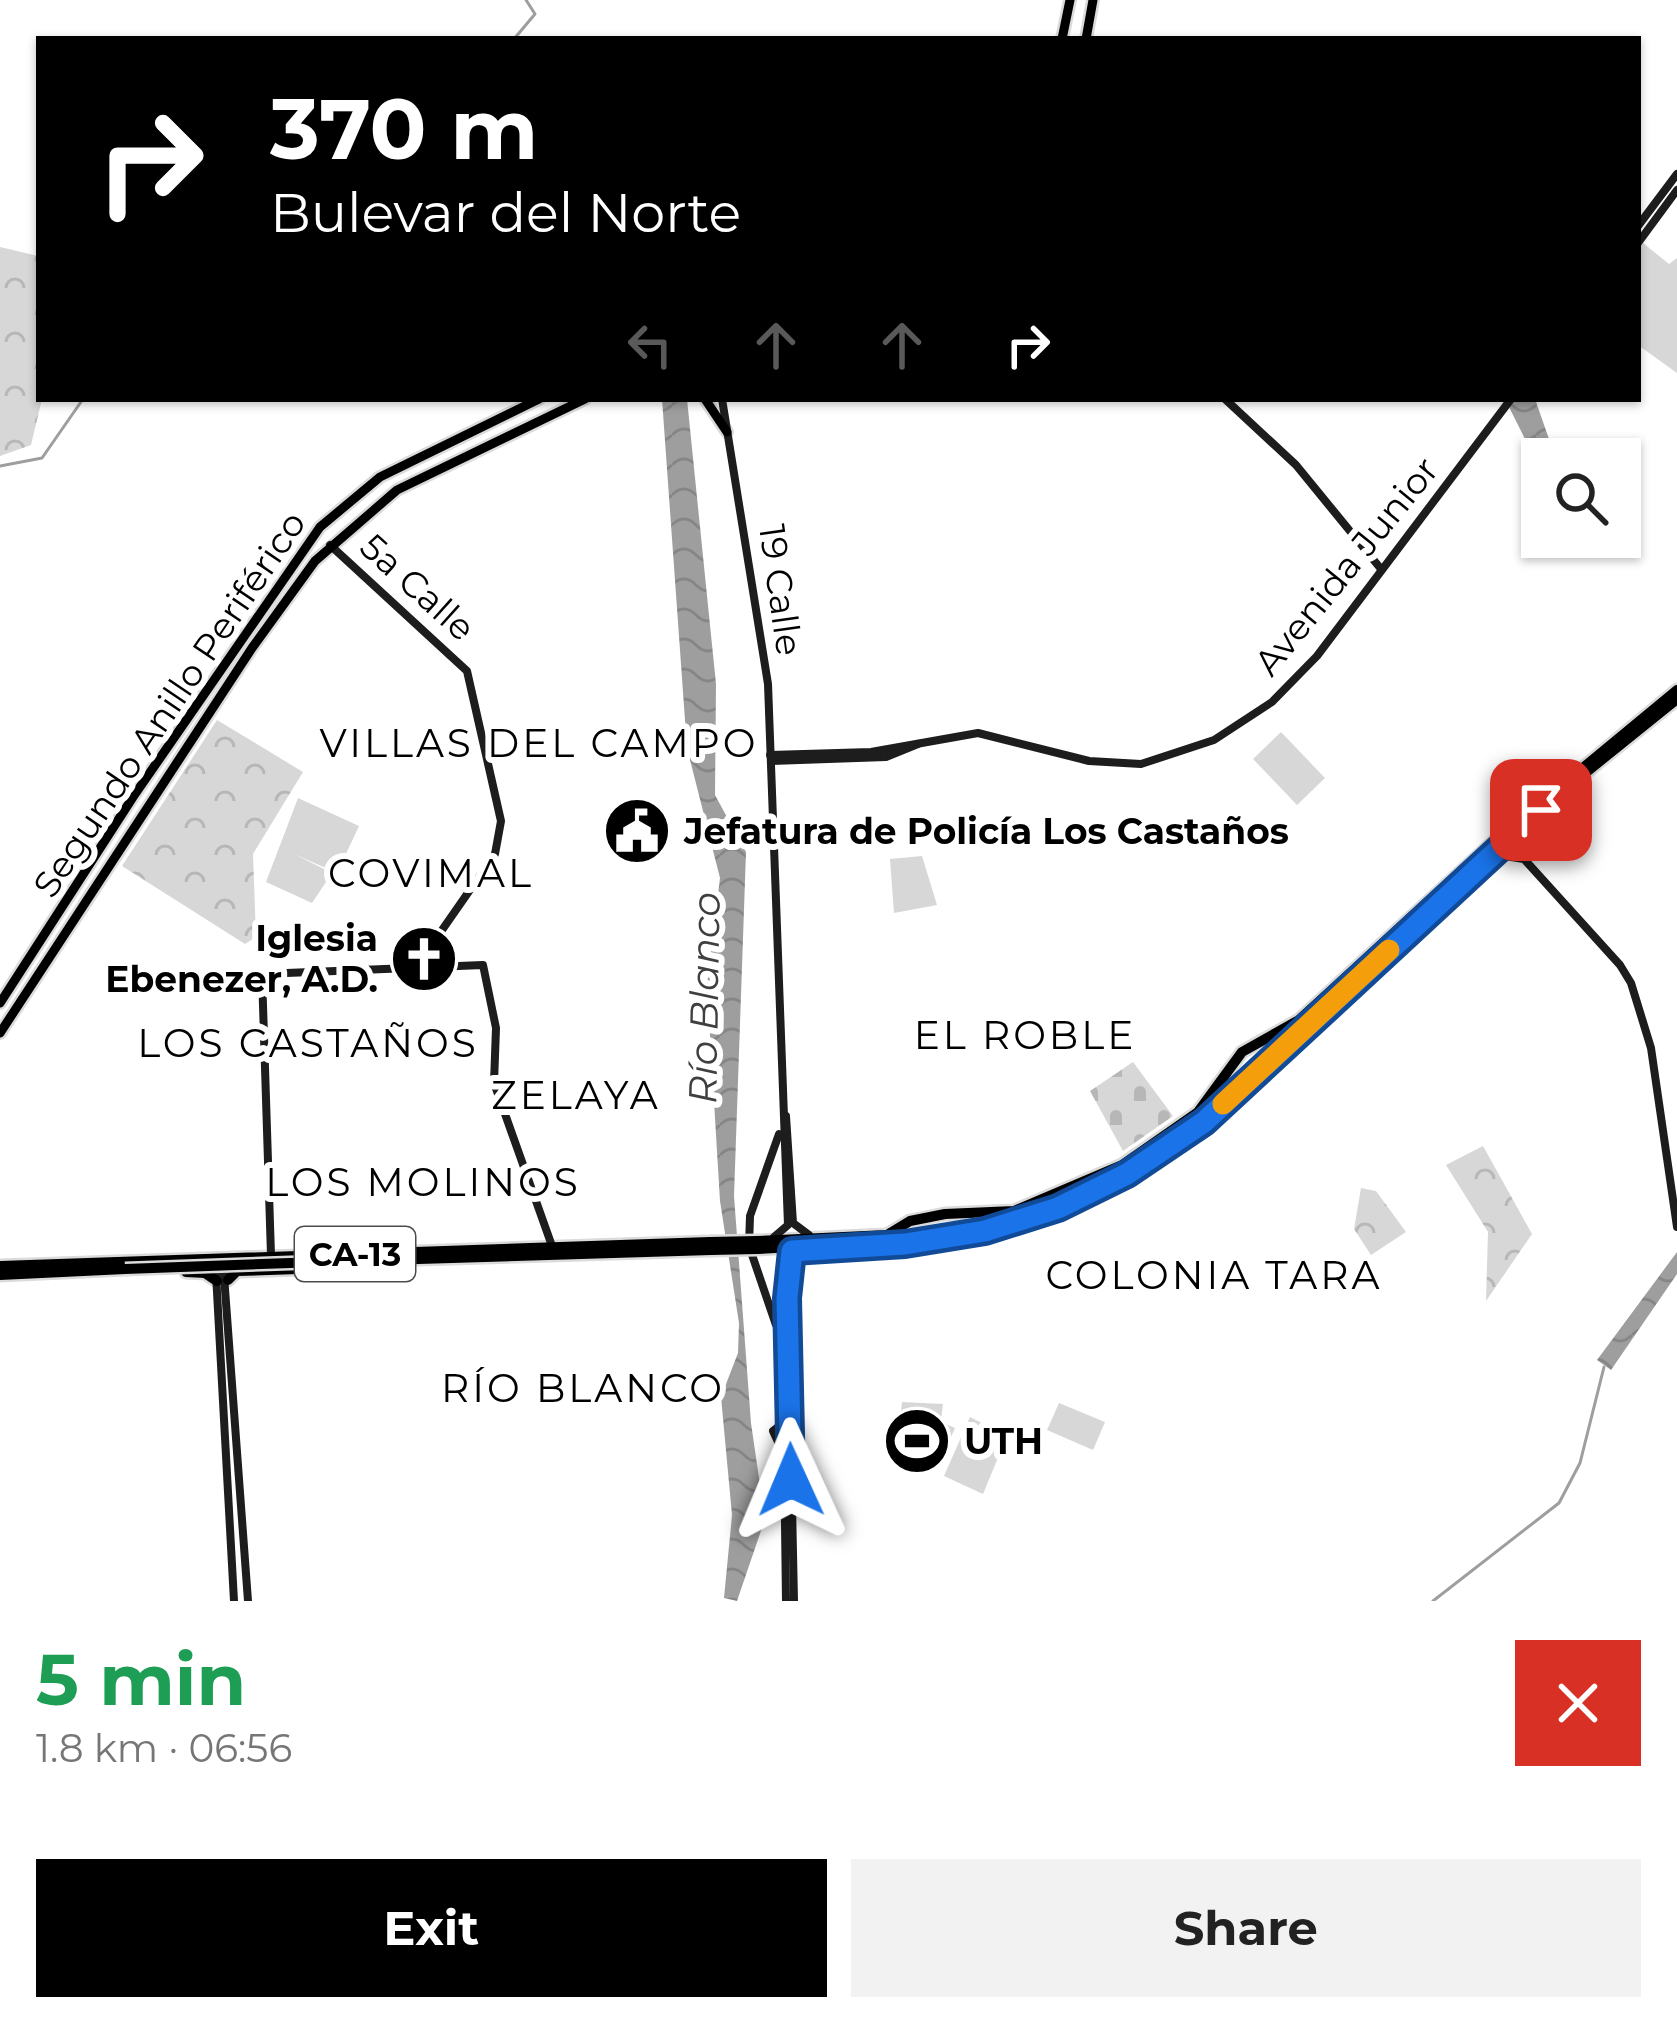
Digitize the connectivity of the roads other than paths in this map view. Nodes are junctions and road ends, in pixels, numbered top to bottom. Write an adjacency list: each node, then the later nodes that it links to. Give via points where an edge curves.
1 (1070, 0): 3 (main road)
2 (1093, 0): 4 (main road)
3 (1063, 36)
4 (1087, 36)
5 (1676, 183): 6 (main road); 7 (main road)
6 (1641, 223)
7 (1641, 238)
8 (533, 402): 17 (main road, Segundo Anillo Periférico, via 352,497 301,548)
9 (579, 402): 15 (main road, Segundo Anillo Periférico, via 397,490)
10 (707, 402): 14 (main road)
11 (723, 402): 14 (main road, 19 Calle)
12 (1229, 402): 16 (main road, via 1298,466)
13 (1509, 402): 16 (main road, Avenida Junior)
14 (728, 432): 23 (main road, 19 Calle, via 764,650)
15 (330, 544): 18 (main road, Segundo Anillo Periférico); 27 (main road, 5a Calle, via 467,671 500,807 494,854 433,944)
16 (1381, 569): 23 (main road, Avenida Junior, via 1272,702 1175,757 1105,764 990,734)
17 (248, 629): 18 (main road); 19 (main road, Segundo Anillo Periférico)
18 (260, 637): 20 (main road, Segundo Anillo Periférico)
19 (239, 640): 20 (main road); 28 (main road, Segundo Anillo Periférico)
20 (252, 648): 29 (main road, Segundo Anillo Periférico)
21 (1677, 690): 31 (highway, CA-13, via 1299,1019 1242,1052)
22 (1677, 699): 24 (highway, CA-13)
23 (771, 758): 30 (main road, 19 Calle)
24 (1530, 820): 25 (main road); 26 (highway, CA-13)
25 (1524, 859): 26 (main road); 37 (main road, via 1631,983 1651,1048)
26 (1478, 866): 35 (highway, CA-13, via 1204,1122)
27 (433, 967): 40 (main road, via 483,965 496,1028 494,1083); 43 (main road, via 262,974)
28 (0, 1003)
29 (0, 1034)
30 (779, 1079): 32 (main road, 19 Calle); 33 (main road, 19 Calle)
31 (1198, 1112): 35 (highway, via 1261,1040 1274,1042 1263,1065 1203,1120); 36 (highway, CA-13, via 1122,1165)
32 (782, 1127): 33 (main road, 19 Calle); 34 (main road)
33 (786, 1163): 34 (main road); 38 (main road, 19 Calle, via 793,1223); 39 (main road, 19 Calle, via 788,1226)
34 (764, 1166): 50 (main road, via 749,1246)
35 (1112, 1182): 36 (highway, CA-13)
36 (1017, 1216): 36 (main road, via 908,1226 907,1236 918,1240); 38 (highway, CA-13, via 960,1212 887,1234); 42 (highway, CA-13, via 905,1244)
37 (1677, 1227)
38 (816, 1238): 39 (highway, CA-13)
39 (763, 1244): 41 (highway, CA-13, bridge); 42 (highway, CA-13); 45 (main road)
40 (552, 1246): 41 (highway, CA-13); 44 (highway, CA-13)
41 (710, 1246): 46 (highway, CA-13)
42 (801, 1247): 45 (main road)
43 (271, 1255): 44 (highway, CA-13); 47 (highway, CA-13)
44 (324, 1258): 46 (highway, CA-13); 47 (highway, CA-13, bridge); 48 (highway)
45 (784, 1259): 51 (main road); 52 (main road)
46 (356, 1261): 48 (highway)
47 (126, 1266): 48 (highway); 48 (highway); 49 (highway, CA-13); 49 (highway, CA-13)
48 (221, 1269): 56 (main road); 57 (main road)
49 (0, 1270)
50 (768, 1293): 51 (main road); 53 (main road)
51 (782, 1299): 52 (main road); 53 (main road)
52 (788, 1341): 55 (main road)
53 (780, 1349): 54 (main road)
54 (782, 1424): 55 (main road); 58 (main road)
55 (791, 1480): 58 (main road)
56 (234, 1601)
57 (248, 1601)
58 (790, 1601)

